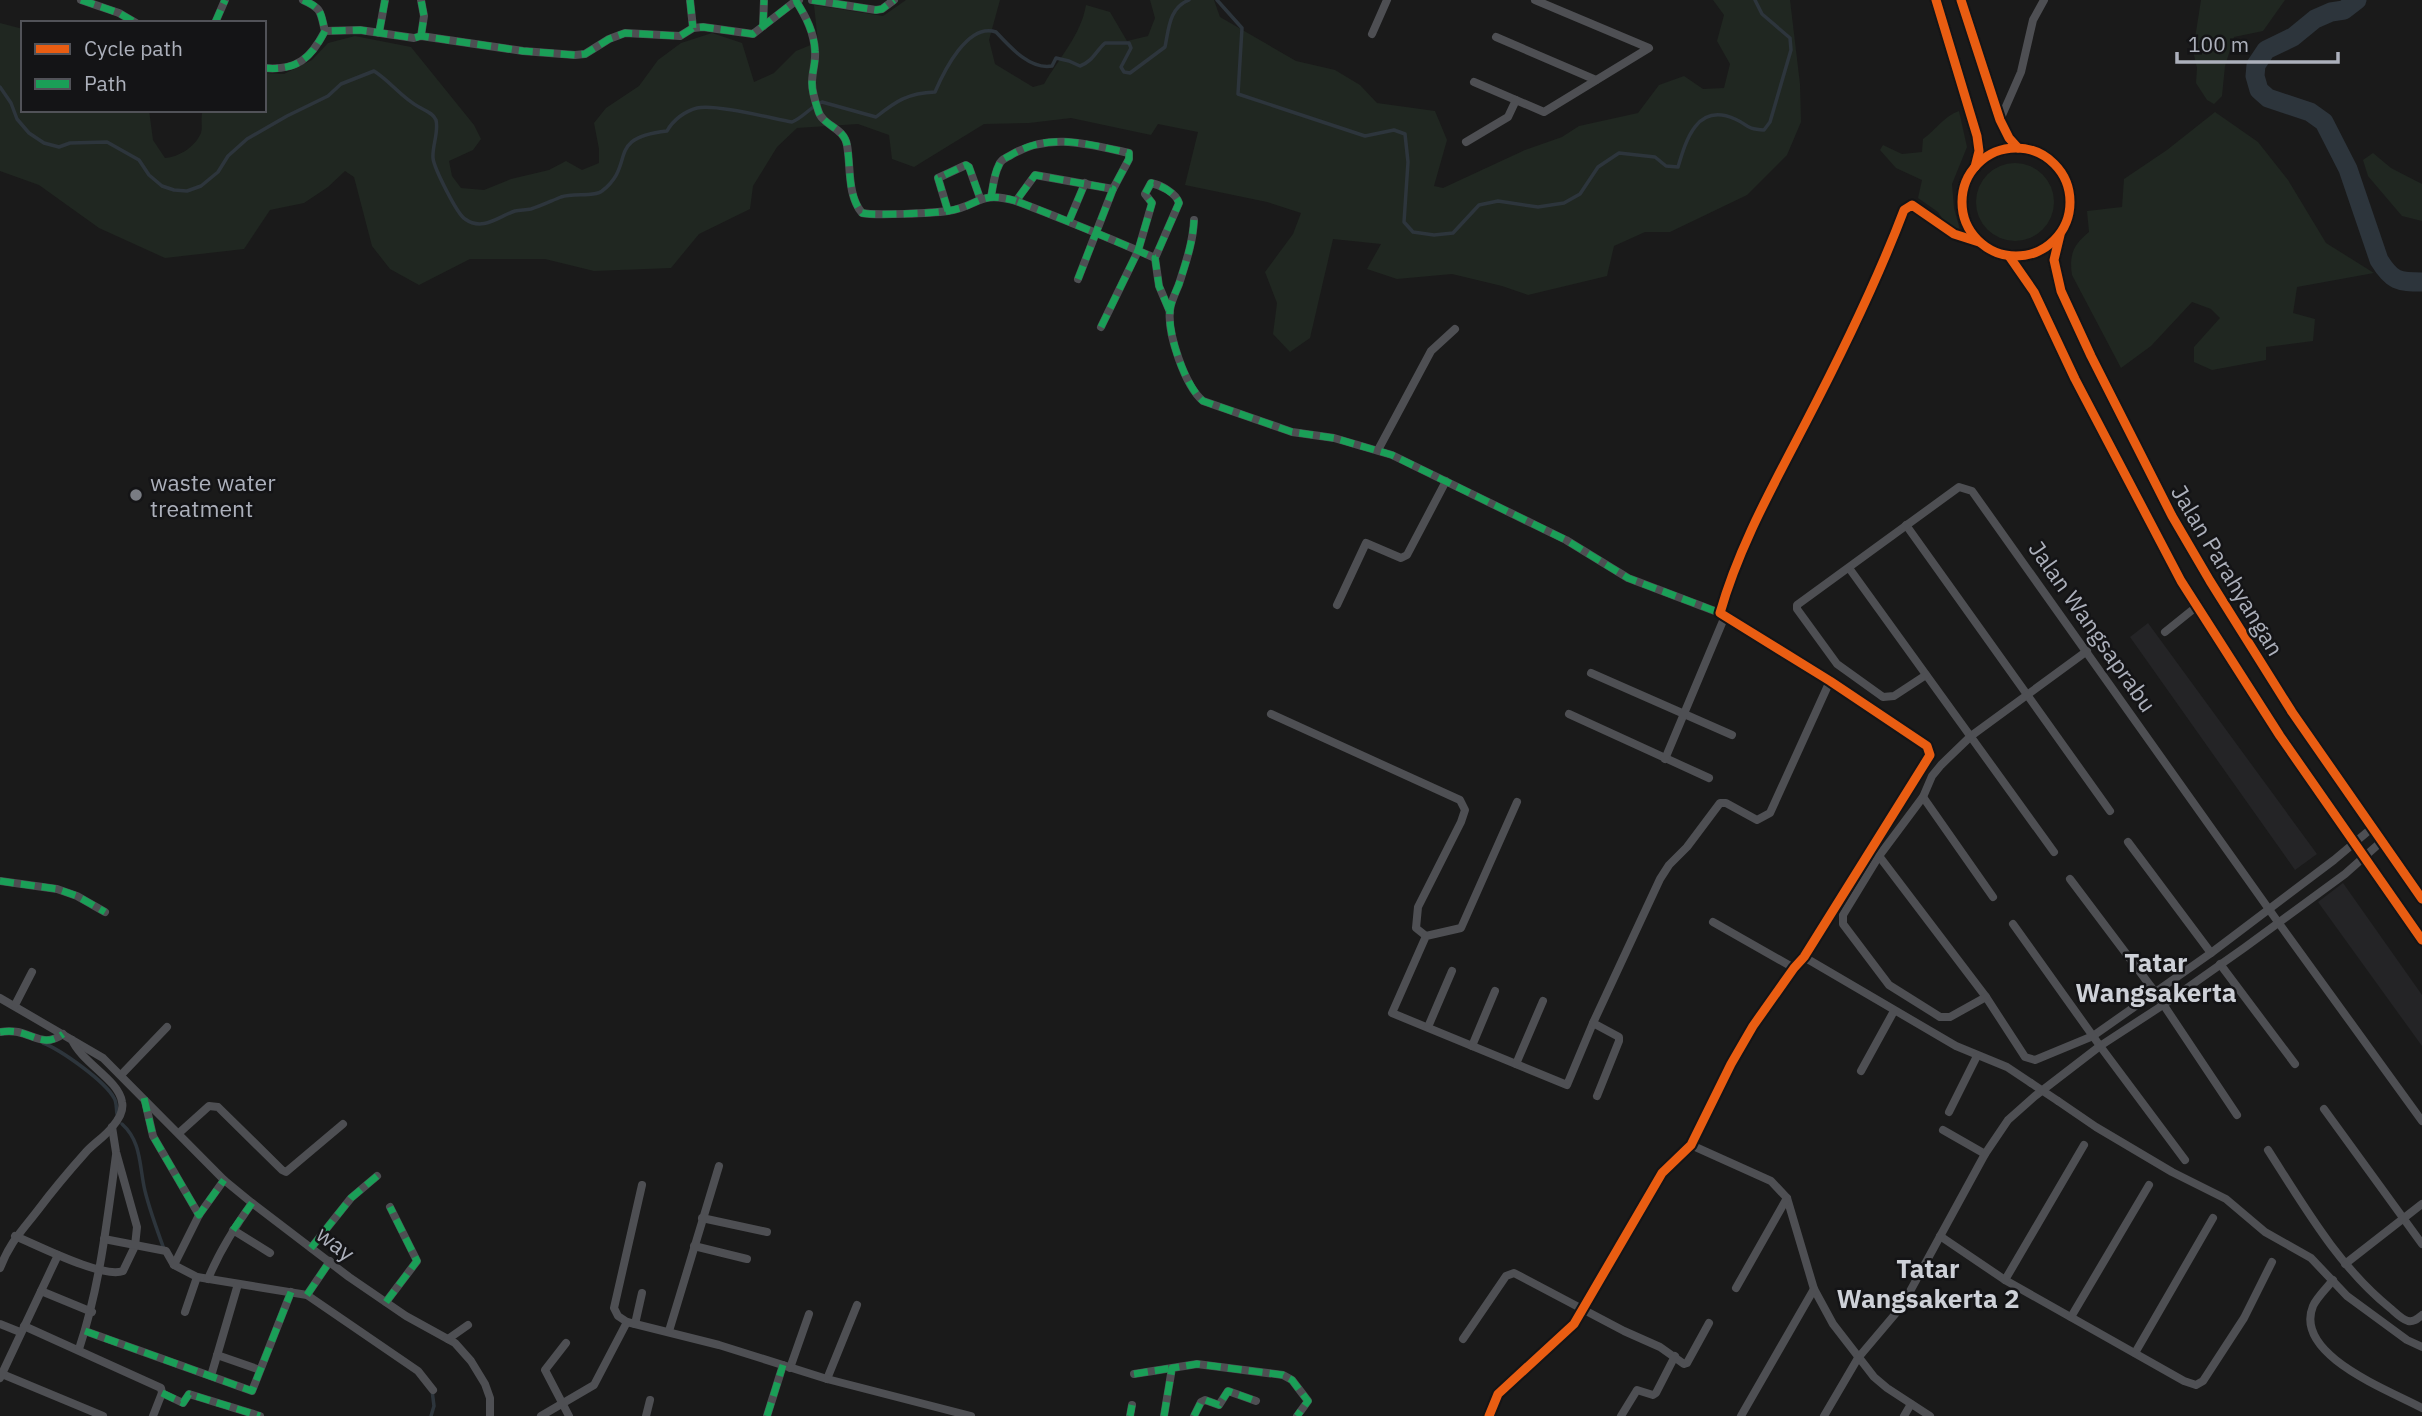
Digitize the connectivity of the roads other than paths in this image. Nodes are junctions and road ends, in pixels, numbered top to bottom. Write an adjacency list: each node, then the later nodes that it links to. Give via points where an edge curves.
1 (81, 0): 20 (street)
2 (225, 0): 21 (street)
3 (303, 0): 19 (street)
4 (323, 0): 19 (street)
5 (385, 0): 25 (street)
6 (421, 0): 27 (street)
7 (691, 0): 23 (street)
8 (764, 0): 22 (street)
9 (812, 0): 17 (street)
10 (894, 0): 17 (street, via 876,10)
11 (1387, 0): 26 (street)
12 (1535, 0): 18 (street)
13 (1936, 0): 36 (main road, via 1977,136)
14 (1961, 0): 33 (main road)
15 (2044, 0): 33 (street)
16 (798, 1): 22 (street); 42 (street, via 815,51 812,83 818,114 846,141 853,194 862,213)
17 (829, 1)
18 (1556, 4): 30 (street, via 1649,48)
19 (321, 11): 24 (street)
20 (133, 21)
21 (216, 21)
22 (763, 26): 23 (street, via 749,34)
23 (693, 28): 27 (street, via 680,36 625,33 575,55)
24 (326, 31): 25 (street); 29 (street, via 304,60 279,69)
25 (379, 33): 27 (street)
26 (1372, 34)
27 (421, 36)
28 (1496, 37): 30 (street)
29 (266, 68)
30 (1596, 80): 32 (street, via 1544,112)
31 (1474, 82): 32 (street)
32 (1516, 100): 34 (street, via 1508,117)
33 (2000, 120): 35 (main road)
34 (1466, 142)
35 (2018, 148): 36 (main road, via 2002,150); 46 (main road, via 2049,159 2061,171 2068,186 2069,212)
36 (1975, 167): 47 (main road, via 1966,181 1963,206 1969,229)
37 (1085, 183): 38 (street); 41 (street, via 1035,175); 44 (street)
38 (1113, 189): 39 (street, via 1129,153 1064,141 1034,144 1002,160); 45 (street)
39 (991, 197): 40 (street); 41 (street)
40 (980, 198): 42 (street); 42 (street, via 969,166 939,176)
41 (1016, 201): 44 (street)
42 (948, 211)
43 (1194, 220): 52 (street, via 1190,251)
44 (1069, 221): 45 (street)
45 (1097, 233): 48 (street); 51 (street)
46 (2060, 235): 49 (main road, via 2037,253); 78 (main road, Jalan Parahyangan, via 2054,260 2061,291 2172,516 2246,641)
47 (1979, 242): 49 (main road); 61 (street, via 1954,234 1912,205 1904,210 1858,321 1732,571)
48 (1138, 251): 50 (street); 50 (street, via 1152,203 1145,192 1153,183 1176,196 1179,203); 53 (street)
49 (2009, 256): 60 (main road, Jalan Parahyangan, via 2030,283 2112,454)
50 (1154, 258): 52 (street)
51 (1078, 279)
52 (1170, 312): 55 (street, via 1183,371 1203,401 1292,432)
53 (1101, 327)
54 (1455, 329): 55 (street, via 1431,351)
55 (1378, 450): 56 (street)
56 (1446, 481): 59 (street, via 1407,555 1401,558 1366,543); 61 (street, via 1566,540 1628,578)
57 (1906, 525): 58 (street, Jalan Wangsaprabu); 63 (street, Jalan Wangsaprabu, via 1959,487 1972,491); 67 (street)
58 (1849, 568): 65 (street); 65 (street, Jalan Wangsaprabu, via 1800,602 1797,609 1837,664 1884,697 1894,696)
59 (1337, 605)
60 (2196, 607): 62 (street); 81 (main road, Jalan Parahyangan)
61 (1723, 615): 66 (street); 70 (street)
62 (2165, 632)
63 (2087, 651): 67 (street); 91 (street, Jalan Wangsaprabu)
64 (1591, 673): 70 (street)
65 (1926, 675): 72 (street)
66 (1830, 681): 99 (street, via 1927,746 1930,755); 112 (street, via 1770,813 1757,820 1720,803 1668,865)
67 (2028, 695): 72 (street); 77 (street)
68 (1271, 713): 96 (street, via 1460,800 1465,810 1461,822 1418,907 1416,928)
69 (1569, 714): 73 (street)
70 (1684, 714): 71 (street); 73 (street)
71 (1732, 734)
72 (1972, 736): 75 (street, via 1932,776); 82 (street)
73 (1665, 759): 74 (street)
74 (1709, 778)
75 (1923, 797): 83 (street); 89 (street)
76 (1517, 802): 96 (street, via 1461,928)
77 (2110, 811)
78 (2372, 828): 80 (main road, Jalan Parahyangan); 81 (street)
79 (2128, 842): 98 (street)
80 (2381, 842): 84 (street); 90 (main road, Jalan Parahyangan)
81 (2353, 843): 84 (main road, Jalan Parahyangan); 85 (street)
82 (2053, 852)
83 (1879, 856): 106 (street); 106 (street, via 1842,920 1883,978 1940,1017 1950,1017)
84 (2363, 858): 86 (street); 97 (main road, Jalan Parahyangan)
85 (2334, 860): 86 (street); 91 (street)
86 (2345, 874): 94 (street)
87 (2070, 879): 105 (street)
88 (0, 881): 92 (street, via 57,889)
89 (1993, 897)
90 (2422, 899)
91 (2269, 908): 94 (street, Jalan Wangsaprabu); 98 (street)
92 (106, 912)
93 (1713, 922): 101 (street)
94 (2278, 922): 100 (street); 131 (street, Jalan Wangsaprabu)
95 (2013, 924): 117 (street)
96 (1426, 936): 114 (street, via 1392,1013)
97 (2422, 940)
98 (2211, 953): 105 (street)
99 (1804, 957): 101 (street); 111 (street)
100 (2220, 964): 110 (street); 123 (street)
101 (1794, 968): 137 (street, via 1736,1055)
102 (1452, 971): 114 (street)
103 (32, 972): 109 (street)
104 (1496, 991): 119 (street)
105 (2155, 992): 110 (street); 117 (street)
106 (1986, 996): 117 (street, via 2030,1060)
107 (0, 998): 109 (street)
108 (1543, 1001): 122 (street)
109 (15, 1005): 116 (street)
110 (2163, 1005): 120 (street); 130 (street)
111 (1894, 1011): 121 (street); 124 (street)
112 (1593, 1023): 122 (street, via 1567,1085); 126 (street, via 1619,1037)
113 (167, 1027): 125 (street)
114 (1428, 1027): 119 (street)
115 (0, 1031): 116 (street, via 49,1042)
116 (63, 1034): 118 (street)
117 (2093, 1036): 120 (street)
118 (72, 1040): 125 (street, way, via 103,1058); 133 (street, via 77,1051 118,1090 122,1112)
119 (1472, 1046): 122 (street)
120 (2100, 1046): 140 (street, via 2008,1120); 141 (street)
121 (1977, 1056): 129 (street); 176 (street, bridge, via 2007,1066 2117,1140 2225,1199 2266,1232 2311,1258)
122 (1516, 1064)
123 (2295, 1064)
124 (1861, 1071)
125 (121, 1076): 127 (street, way)
126 (1597, 1096)
127 (144, 1098): 135 (street, way); 151 (street, via 153,1136)
128 (2324, 1109): 153 (street)
129 (1949, 1112)
130 (2237, 1115)
131 (2422, 1121)
132 (343, 1124): 135 (street, via 286,1172 218,1107 209,1106)
133 (112, 1128): 139 (street); 157 (street)
134 (1943, 1130): 140 (street)
135 (179, 1133): 144 (street, way)
136 (2084, 1145): 175 (street)
137 (1695, 1147): 147 (street, via 1771,1181); 186 (street, via 1662,1174)
138 (2268, 1150): 169 (street)
139 (116, 1152): 159 (street); 161 (street, via 137,1227)
140 (1985, 1154): 158 (street)
141 (2185, 1160)
142 (719, 1167): 152 (street)
143 (377, 1176): 163 (street, via 351,1198)
144 (224, 1180): 148 (street, way); 151 (street)
145 (642, 1185): 192 (street, via 614,1308)
146 (2149, 1185): 191 (street)
147 (1787, 1198): 178 (street); 179 (street)
148 (252, 1203): 155 (street); 163 (street, way)
149 (2422, 1204): 153 (street)
150 (390, 1206): 184 (street, via 417,1261)
151 (199, 1215): 170 (street)
152 (702, 1218): 156 (street); 162 (street)
153 (2404, 1218): 160 (street); 169 (street)
154 (2213, 1219): 204 (street)
155 (233, 1230): 164 (street); 174 (street)
156 (767, 1232)
157 (15, 1236): 165 (street); 171 (street)
158 (1940, 1236): 175 (street); 207 (street, via 1902,1306)
159 (104, 1239): 161 (street); 172 (street)
160 (2422, 1244)
161 (135, 1246): 170 (street, via 166,1251); 172 (street, via 123,1271)
162 (694, 1246): 166 (street); 198 (street)
163 (311, 1248): 167 (street, way)
164 (270, 1254)
165 (58, 1255): 172 (street); 180 (street)
166 (747, 1259)
167 (330, 1261): 183 (street); 184 (street, way)
168 (2272, 1262): 204 (street, via 2244,1318 2203,1381 2196,1385 2184,1381)
169 (2345, 1264): 190 (street, via 2405,1320)
170 (174, 1265): 173 (street)
171 (0, 1268)
172 (101, 1270): 187 (street)
173 (197, 1277): 174 (street); 188 (street)
174 (208, 1279): 177 (street)
175 (2005, 1280): 191 (street)
176 (2333, 1280): 202 (street, via 2347,1296); 222 (street, via 2313,1307 2311,1328 2318,1345 2337,1363)
177 (238, 1284): 181 (street); 205 (street)
178 (1736, 1288)
179 (1814, 1289): 207 (street); 238 (street)
180 (41, 1291): 187 (street); 196 (street)
181 (291, 1292): 183 (street); 210 (street)
182 (642, 1293): 192 (street)
183 (307, 1295): 215 (street, via 418,1371)
184 (386, 1302): 199 (street, way)
185 (857, 1306): 214 (street)
186 (1584, 1308): 200 (street, via 1509,1274); 206 (street); 236 (street, via 1574,1324 1498,1394)
187 (92, 1312): 197 (street)
188 (185, 1312)
189 (809, 1314): 208 (street)
190 (2422, 1315)
191 (2071, 1317): 204 (street)
192 (631, 1323): 198 (street); 219 (street, via 594,1385)
193 (1709, 1323): 206 (street, via 1688,1363)
194 (0, 1324): 196 (street)
195 (468, 1325): 199 (street)
196 (22, 1329): 203 (street); 212 (street)
197 (85, 1331): 203 (street); 213 (street)
198 (669, 1331): 208 (street)
199 (448, 1339): 226 (street, way, via 481,1377 490,1398)
200 (1464, 1339)
201 (566, 1343): 219 (street, via 545,1370)
202 (2422, 1347)
203 (79, 1349): 216 (street, via 161,1388)
204 (2135, 1353)
205 (217, 1355): 210 (street); 213 (street)
206 (1675, 1356): 237 (street, via 1656,1393 1637,1390)
207 (1858, 1358): 220 (street, via 1874,1377); 239 (street)
208 (786, 1367): 214 (street); 230 (street)
209 (1172, 1368): 211 (street); 233 (street); 235 (street, via 1197,1364 1283,1375 1308,1401)
210 (260, 1370): 213 (street, via 252,1391)
211 (1134, 1374)
212 (1, 1376): 223 (street)
213 (211, 1376)
214 (827, 1379): 231 (street)
215 (433, 1390)
216 (162, 1393): 224 (street); 225 (street, via 183,1402 189,1394)
217 (650, 1400): 229 (street)
218 (1256, 1401): 234 (street, via 1228,1391 1219,1405 1201,1402)
219 (564, 1403): 227 (street); 228 (street)
220 (1911, 1404): 240 (street); 241 (street)
221 (1132, 1405): 232 (street)
222 (2422, 1408)
223 (103, 1416)
224 (153, 1416)
225 (260, 1416)
226 (490, 1416)
227 (541, 1416)
228 (569, 1416)
229 (646, 1416)
230 (767, 1416)
231 (971, 1416)
232 (1130, 1416)
233 (1164, 1416)
234 (1194, 1416)
235 (1297, 1416)
236 (1489, 1416)
237 (1621, 1416)
238 (1741, 1416)
239 (1824, 1416)
240 (1904, 1416)
241 (1930, 1416)

